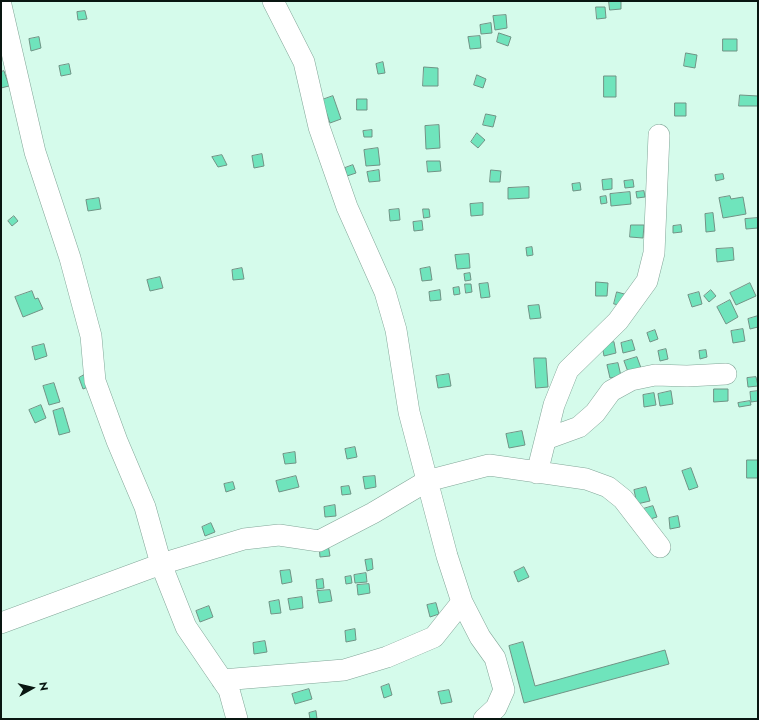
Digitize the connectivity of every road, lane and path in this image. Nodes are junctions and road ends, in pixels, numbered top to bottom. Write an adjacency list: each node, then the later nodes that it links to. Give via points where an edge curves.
1 (273, 1): 7 (street, via 304,62 319,127 347,207 385,292 396,330 409,412)
2 (1, 5): 9 (street, via 34,152 70,258 91,336 95,380 145,507)
3 (659, 135): 5 (street, via 654,253 647,281 618,321 568,370 554,405)
4 (726, 374): 5 (street, via 655,375 631,380 610,391 595,413 579,427)
5 (546, 439): 6 (street)
6 (537, 473): 7 (street, via 489,465); 8 (street, via 586,479 608,487 623,500)
7 (427, 481): 9 (street, via 319,542 279,535 244,539); 10 (street)
8 (660, 547)
9 (161, 564): 11 (street); 12 (street, via 186,627)
10 (462, 602): 12 (street, via 434,637 387,657 344,670); 13 (street, via 480,637 495,658)
11 (1, 623)
12 (222, 680): 14 (street, via 229,690)
13 (504, 690): 15 (street, via 496,708); 16 (street)
14 (237, 719)
15 (484, 719)
16 (507, 719)

